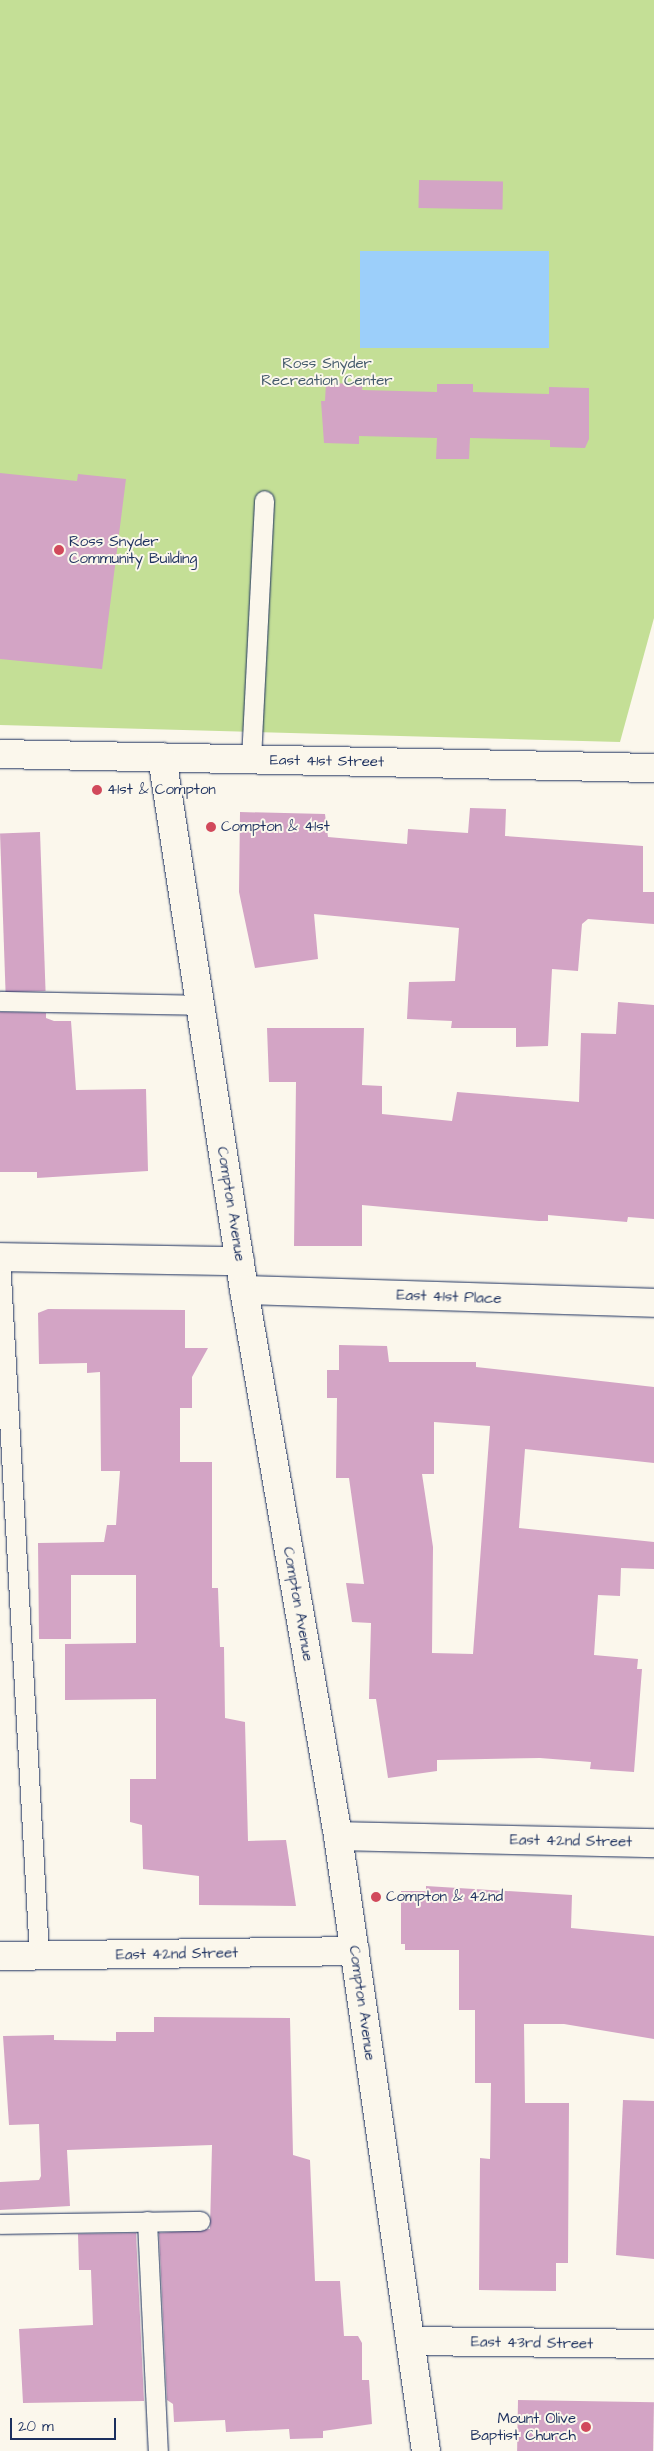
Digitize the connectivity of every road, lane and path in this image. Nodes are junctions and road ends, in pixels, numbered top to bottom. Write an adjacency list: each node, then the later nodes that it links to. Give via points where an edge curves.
1 (264, 500): 4 (lane)
2 (0, 754): 3 (street, East 41st Street)
3 (162, 757): 4 (street, East 41st Street); 7 (street, Compton Avenue)
4 (251, 759): 5 (street, East 41st Street)
5 (654, 768)
6 (0, 1001): 7 (lane)
7 (200, 1006): 9 (street, Compton Avenue)
8 (0, 1258): 9 (street); 15 (lane)
9 (240, 1260): 10 (street, Compton Avenue)
10 (244, 1290): 11 (street, East 41st Place); 12 (street, Compton Avenue)
11 (654, 1303)
12 (338, 1836): 13 (street, East 42nd Street); 14 (street, Compton Avenue)
13 (654, 1843)
14 (355, 1951): 15 (street, East 42nd Street); 20 (street, Compton Avenue)
15 (39, 1955): 16 (street, East 42nd Street)
16 (0, 1956)
17 (147, 2221): 18 (lane); 19 (lane); 22 (lane)
18 (200, 2221)
19 (0, 2224)
20 (411, 2341): 21 (street, East 43rd Street); 23 (street, Compton Avenue)
21 (654, 2344)
22 (158, 2451)
23 (426, 2451)

